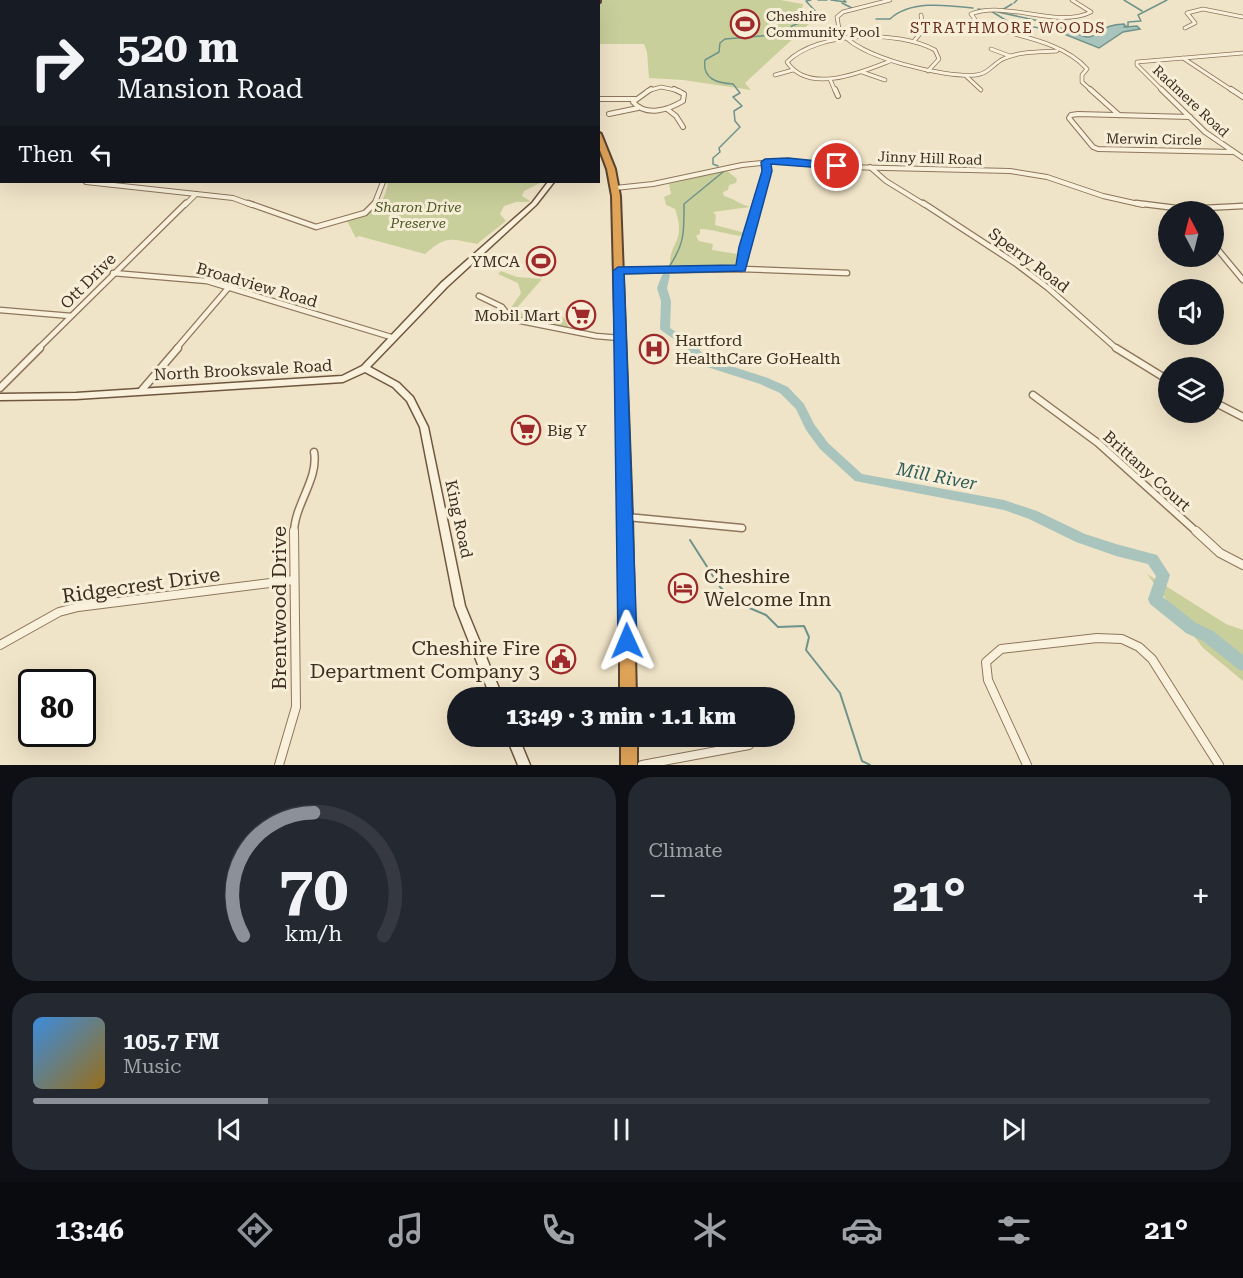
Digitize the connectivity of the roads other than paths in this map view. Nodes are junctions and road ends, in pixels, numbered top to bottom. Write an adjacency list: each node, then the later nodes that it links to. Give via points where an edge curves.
1 (890, 0): 8 (street, via 840,14 837,26)
2 (1072, 0): 4 (street, via 1090,13)
3 (987, 4): 11 (street, via 972,11 977,22)
4 (1052, 11)
5 (921, 15): 9 (street, via 923,30)
6 (1243, 17): 7 (street, via 1195,10 1187,13 1195,22)
7 (1185, 28)
8 (846, 39): 9 (street); 15 (street); 16 (street, via 795,54 787,62)
9 (914, 41): 17 (street, via 938,54 939,59)
10 (991, 49): 13 (street)
11 (1057, 51): 13 (street); 31 (street, via 1085,65 1082,82)
12 (1243, 53): 14 (street, Radmere Road)
13 (1010, 56): 20 (street, via 987,73)
14 (1182, 57): 25 (street, Radmere Road); 32 (street, Radmere Road, via 1142,60 1137,65)
15 (890, 61): 17 (street); 18 (street)
16 (793, 70): 19 (street); 21 (street)
17 (928, 71): 20 (street)
18 (862, 72): 21 (street); 22 (street)
19 (775, 75)
20 (966, 76): 23 (street)
21 (830, 79): 24 (street)
22 (885, 80)
23 (981, 90)
24 (838, 96)
25 (1243, 97)
26 (600, 99): 27 (street)
27 (635, 99): 28 (street); 29 (street, via 653,88 684,94 683,101)
28 (638, 108): 29 (street); 30 (street)
29 (667, 109): 33 (street)
30 (609, 114)
31 (1119, 115): 32 (street, Merwin Circle); 35 (street, Merwin Circle, via 1069,117 1098,149)
32 (1190, 117): 35 (street, Radmere Road)
33 (683, 127)
34 (600, 137): 42 (highway)
35 (1232, 152): 36 (street, Radmere Road)
36 (1243, 158)
37 (765, 162): 38 (street, Jinny Hill Road); 42 (street, Jinny Hill Road); 48 (street, via 767,171)
38 (870, 167): 44 (street, Jinny Hill Road, via 1020,172); 60 (street, Sperry Road, via 1015,263 1111,345)
39 (95, 183): 43 (street)
40 (384, 183): 43 (street, via 373,207 365,213 316,227 233,198)
41 (550, 183): 57 (main road, North Brooksvale Road, via 534,204)
42 (615, 188): 49 (highway)
43 (196, 194): 50 (street, Ott Drive)
44 (1158, 206)
45 (1243, 206): 46 (street, Jinny Hill Road)
46 (1224, 207)
47 (1224, 257): 52 (street)
48 (741, 268): 49 (street); 51 (street)
49 (618, 271): 58 (highway)
50 (113, 273): 53 (street, Broadview Road, via 185,278); 56 (street, Ott Drive)
51 (847, 273)
52 (1243, 280)
53 (229, 287): 57 (street, Broadview Road); 62 (street)
54 (479, 296): 58 (street, via 502,307 511,320)
55 (0, 310): 56 (street)
56 (71, 316): 61 (street, Ott Drive)
57 (392, 337): 59 (main road, North Brooksvale Road)
58 (620, 338): 68 (highway)
59 (365, 368): 62 (main road, North Brooksvale Road, via 343,379); 73 (main road, King Road, via 410,399 424,427 460,606)
60 (1158, 374)
61 (0, 388)
62 (141, 391): 64 (main road, North Brooksvale Road)
63 (1034, 396): 70 (street, Brittany Court, via 1098,443 1220,554)
64 (0, 397)
65 (1224, 407): 66 (street)
66 (1243, 417)
67 (314, 452): 71 (street, Brentwood Drive, via 316,463 294,520)
68 (626, 517): 69 (street); 74 (highway)
69 (742, 528)
70 (1243, 564)
71 (294, 580): 72 (street, Ridgecrest Drive, via 78,607 59,612); 78 (street, Brentwood Drive, via 296,707)
72 (0, 645)
73 (493, 687)
74 (628, 687)
75 (517, 747): 79 (main road)
76 (629, 747): 80 (highway)
77 (738, 747): 81 (street)
78 (279, 765)
79 (524, 765)
80 (629, 765)
81 (642, 765)
82 (1027, 765): 83 (street, via 988,680 986,662 1001,649 1097,638 1122,639 1152,659)
83 (1219, 765)

